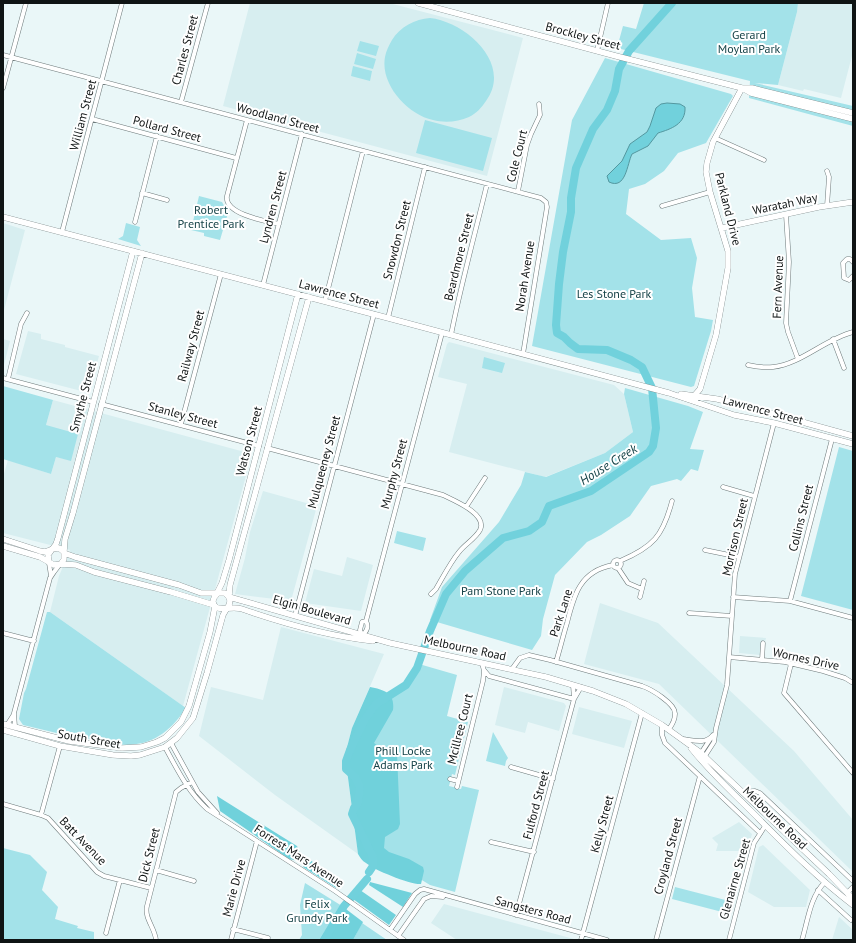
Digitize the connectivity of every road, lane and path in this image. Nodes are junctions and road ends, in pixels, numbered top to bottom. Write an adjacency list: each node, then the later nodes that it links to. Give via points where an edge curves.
1 (26, 3): 9 (street)
2 (122, 3): 10 (street, William Street)
3 (208, 3): 13 (street, Charles Street)
4 (418, 3): 6 (main road, Brockley Street)
5 (608, 3): 7 (street)
6 (437, 5): 7 (main road, Brockley Street)
7 (597, 51): 12 (main road, Brockley Street)
8 (3, 55): 9 (street, Woodland Street)
9 (11, 57): 10 (street, Woodland Street); 11 (street)
10 (102, 81): 13 (street, Woodland Street); 17 (street, William Street)
11 (3, 88)
12 (742, 88): 15 (main road, Brockley Street, via 752,88); 22 (main road, Parkland Drive)
13 (181, 102): 19 (street, Woodland Street)
14 (539, 104): 29 (street, Cole Court, via 540,115 527,145)
15 (817, 107): 16 (main road, Brockley Street); 18 (main road, Brockley Street)
16 (853, 113)
17 (92, 119): 21 (street, Pollard Street); 42 (street, William Street)
18 (853, 119)
19 (247, 120): 20 (street, Woodland Street); 24 (street)
20 (302, 134): 23 (street, Woodland Street); 40 (street, Lyndren Street)
21 (157, 136): 24 (street, Pollard Street); 31 (street)
22 (715, 138): 25 (street); 30 (main road, Parkland Drive, via 708,155 706,172)
23 (363, 151): 26 (street, Woodland Street); 53 (street)
24 (236, 158): 40 (street, via 227,204 240,213)
25 (764, 160)
26 (425, 167): 28 (street, Woodland Street); 58 (street, Snowdon Street)
27 (827, 171): 36 (street)
28 (487, 184): 29 (street, Woodland Street); 61 (street, Beardmore Street)
29 (518, 191): 33 (street, Woodland Street)
30 (710, 192): 35 (street); 41 (main road, Parkland Drive)
31 (142, 193): 32 (street); 39 (street)
32 (167, 200)
33 (546, 202): 63 (street, Norah Avenue)
34 (853, 202): 36 (main road, Waratah Way)
35 (662, 206)
36 (827, 206): 37 (main road, Waratah Way)
37 (786, 215): 41 (main road, Waratah Way); 64 (street, Fern Avenue, via 789,262 786,323)
38 (3, 217): 42 (main road, Lawrence Street)
39 (135, 222)
40 (278, 224): 50 (street, Lyndren Street)
41 (722, 228): 71 (main road, Parkland Drive, via 728,251 727,275 716,335)
42 (62, 232): 43 (main road, Lawrence Street)
43 (133, 251): 44 (main road, Lawrence Street); 48 (main road, Smythe Street)
44 (142, 253): 46 (main road, Lawrence Street); 49 (main road, Smythe Street)
45 (853, 262): 47 (street, via 847,259 843,263 844,278 849,280)
46 (221, 274): 50 (main road, Lawrence Street); 80 (street, Railway Street)
47 (853, 276)
48 (125, 282): 49 (main road); 67 (main road, Smythe Street)
49 (133, 284): 68 (main road, Smythe Street)
50 (263, 285): 51 (main road, Lawrence Street)
51 (298, 294): 52 (main road, Lawrence Street); 56 (main road, Watson Street)
52 (308, 297): 53 (main road, Lawrence Street); 57 (main road, Watson Street)
53 (325, 301): 55 (main road, Lawrence Street)
54 (27, 313): 70 (street, via 20,324)
55 (374, 314): 58 (main road, Lawrence Street); 91 (street, Mulqueeney Street)
56 (292, 315): 57 (main road); 81 (main road, Watson Street)
57 (302, 318): 83 (main road, Watson Street)
58 (388, 318): 60 (main road, Lawrence Street)
59 (853, 332): 62 (street)
60 (442, 333): 61 (main road, Lawrence Street); 94 (street, Murphy Street)
61 (451, 335): 63 (main road, Lawrence Street)
62 (834, 339): 64 (street); 66 (street)
63 (522, 354): 73 (main road, Lawrence Street)
64 (798, 359): 65 (street, via 774,367)
65 (748, 365)
66 (844, 368)
67 (100, 374): 68 (main road); 74 (main road, Smythe Street)
68 (109, 376): 75 (main road, Smythe Street)
69 (3, 378): 70 (street)
70 (8, 379): 74 (street)
71 (700, 389): 72 (main road); 73 (main road, Parkland Drive)
72 (702, 397): 73 (main road, Lawrence Street); 76 (main road, Lawrence Street)
73 (695, 399): 79 (main road, Lawrence Street, via 734,414)
74 (93, 402): 75 (main road); 77 (main road, Smythe Street)
75 (101, 404): 78 (main road, Smythe Street); 80 (street, Stanley Street)
76 (776, 415): 79 (main road); 82 (main road, Lawrence Street)
77 (88, 420): 78 (main road); 93 (main road, Smythe Street)
78 (97, 422): 95 (main road, Smythe Street)
79 (774, 423): 85 (main road, Lawrence Street); 97 (street, Morrison Street)
80 (181, 424): 87 (street, Stanley Street)
81 (263, 429): 83 (main road); 87 (main road, Watson Street)
82 (834, 431): 84 (main road, Lawrence Street); 85 (main road)
83 (272, 432): 88 (main road, Watson Street)
84 (853, 436)
85 (832, 439): 86 (main road, Lawrence Street); 125 (street, Collins Street)
86 (853, 444)
87 (259, 446): 88 (main road); 89 (main road, Watson Street)
88 (267, 448): 90 (main road, Watson Street); 91 (street)
89 (255, 462): 90 (main road); 102 (main road, Watson Street)
90 (263, 464): 103 (main road, Watson Street)
91 (334, 466): 94 (street); 129 (street, Mulqueeney Street)
92 (485, 478): 99 (street)
93 (72, 484): 95 (main road); 100 (main road, Smythe Street)
94 (402, 484): 99 (street, via 443,495); 136 (street, Murphy Street, via 366,621 366,632)
95 (80, 486): 101 (main road, Smythe Street)
96 (723, 487): 97 (street)
97 (754, 496): 109 (street, Morrison Street)
98 (672, 501): 111 (street, via 664,527 654,541 637,554)
99 (466, 507): 121 (street, via 476,514 481,528 459,552)
100 (64, 511): 101 (main road); 106 (main road, Smythe Street, via 58,538)
101 (73, 513): 108 (main road, Smythe Street, via 64,540)
102 (236, 531): 103 (main road); 110 (main road, Watson Street)
103 (245, 534): 113 (main road, Watson Street)
104 (3, 540): 106 (main road, via 42,552)
105 (3, 546): 112 (main road)
106 (52, 549): 108 (main road, via 59,548); 112 (main road, via 48,555)
107 (705, 550): 109 (street)
108 (64, 552): 114 (main road, via 64,559); 120 (main road, via 198,592)
109 (739, 558): 124 (street, Morrison Street, via 734,574)
110 (229, 560): 113 (main road); 120 (main road, Watson Street)
111 (620, 561): 115 (street, via 616,560); 116 (street, via 621,566)
112 (49, 562): 114 (main road, via 54,565); 117 (street)
113 (237, 562): 122 (main road, Watson Street)
114 (60, 564): 117 (street); 126 (main road, via 76,565)
115 (613, 565): 116 (street); 142 (street, Park Lane, via 594,572 576,591)
116 (618, 568): 119 (street, via 628,583)
117 (50, 578): 137 (street)
118 (644, 581): 119 (street)
119 (642, 589): 123 (street)
120 (217, 594): 122 (main road, via 225,593); 126 (main road, via 213,599)
121 (431, 594)
122 (229, 597): 127 (main road, via 230,603); 129 (main road, Elgin Boulevard)
123 (640, 597)
124 (733, 597): 125 (street); 130 (street, Morrison Street)
125 (790, 602): 131 (street)
126 (214, 606): 127 (main road, via 220,609); 146 (main road)
127 (227, 608): 133 (main road, Elgin Boulevard, via 239,608); 147 (main road, via 222,616)
128 (688, 613): 130 (street)
129 (294, 616): 132 (main road, Elgin Boulevard)
130 (732, 616): 140 (street, Morrison Street)
131 (853, 618)
132 (310, 620): 133 (main road); 135 (main road, Elgin Boulevard)
133 (311, 630): 135 (main road, Elgin Boulevard)
134 (3, 633): 137 (street)
135 (345, 634): 136 (main road, Elgin Boulevard)
136 (361, 638): 139 (main road, Elgin Boulevard)
137 (34, 641): 156 (street)
138 (763, 643): 141 (street)
139 (414, 649): 144 (main road, Melbourne Road)
140 (729, 657): 141 (street, Wornes Drive); 161 (street, Morrison Street, via 727,685)
141 (762, 660): 143 (street, Wornes Drive)
142 (556, 662): 145 (street, Melbourne Road, via 527,655 518,659); 162 (street, Melbourne Road, via 652,690 675,711 675,719)
143 (791, 664): 150 (street, Wornes Drive, via 838,675); 174 (street, via 784,693)
144 (483, 666): 145 (main road, Melbourne Road); 148 (street, Melbourne Road, via 487,675); 149 (street, Mcillree Court)
145 (512, 669): 151 (main road, Melbourne Road)
146 (199, 672): 147 (main road); 154 (main road)
147 (207, 673): 155 (main road)
148 (492, 677): 149 (street, Mcillree Court); 153 (street, Melbourne Road)
149 (483, 682): 178 (street, Mcillree Court)
150 (853, 683)
151 (573, 685): 152 (main road, Melbourne Road); 153 (street, Fulford Street)
152 (581, 687): 153 (street, Fulford Street); 157 (main road, Melbourne Road)
153 (574, 699): 177 (street, Fulford Street)
154 (190, 706): 155 (main road); 166 (main road, via 181,722)
155 (197, 710): 169 (main road, via 190,723)
156 (14, 713): 158 (street); 160 (street)
157 (642, 713): 159 (main road, Melbourne Road); 210 (street, Kelly Street)
158 (5, 724): 160 (main road, South Street); 164 (main road)
159 (662, 725): 162 (main road, Melbourne Road); 175 (street, Melbourne Road, via 665,743)
160 (15, 727): 164 (main road); 167 (main road, South Street)
161 (716, 728): 165 (street, Morrison Street); 172 (street, Morrison Street, via 714,742)
162 (669, 729): 168 (main road, Melbourne Road)
163 (3, 730): 164 (main road, South Street)
164 (10, 732): 170 (main road, South Street)
165 (713, 735): 168 (street, via 705,741); 172 (street, Morrison Street)
166 (165, 738): 167 (main road, South Street, via 149,745 127,748); 169 (main road); 171 (main road)
167 (62, 739): 170 (main road)
168 (684, 741): 172 (main road, Melbourne Road)
169 (171, 743): 171 (main road, South Street); 179 (street, Forrest Mars Avenue)
170 (60, 746): 171 (main road, South Street, via 131,756); 185 (street)
171 (165, 747): 180 (street, Forrest Mars Avenue)
172 (701, 756): 182 (main road, Melbourne Road); 183 (main road, Melbourne Road, via 710,771)
173 (511, 767): 177 (street)
174 (853, 773)
175 (700, 776): 188 (street, Melbourne Road); 218 (street, Croyland Street)
176 (450, 779): 178 (street, Mcillree Court)
177 (553, 779): 191 (street, Fulford Street)
178 (458, 781): 181 (street, Mcillree Court)
179 (192, 782): 180 (street, Dick Street); 186 (street, Forrest Mars Avenue, via 201,796)
180 (186, 785): 186 (street, Forrest Mars Avenue, via 202,804); 192 (street, Dick Street, via 176,792)
181 (457, 787)
182 (744, 794): 183 (main road); 193 (main road, Melbourne Road); 196 (street, Melbourne Road, via 755,791 760,793)
183 (741, 801): 187 (main road, Melbourne Road)
184 (3, 804): 185 (street, Batt Avenue)
185 (41, 815): 194 (street, Batt Avenue, via 48,818 97,872)
186 (222, 817): 189 (street, Forrest Mars Avenue)
187 (765, 826): 188 (street, Glenairne Street); 197 (main road, Melbourne Road)
188 (760, 833): 219 (street, Glenairne Street, via 754,843)
189 (257, 841): 207 (street, Marie Drive); 208 (street, Forrest Mars Avenue)
190 (491, 842): 191 (street)
191 (534, 852): 205 (street, Fulford Street)
192 (156, 870): 195 (street); 199 (street, Dick Street)
193 (829, 874): 197 (main road); 201 (main road, Melbourne Road)
194 (120, 880): 199 (street, Batt Avenue); 209 (street)
195 (194, 881)
196 (853, 881)
197 (825, 882): 200 (street); 204 (main road, Melbourne Road)
198 (853, 887): 201 (street)
199 (151, 888): 213 (street, Dick Street, via 146,912)
200 (818, 890): 206 (street); 220 (street)
201 (847, 893): 203 (main road, Melbourne Road)
202 (453, 898): 205 (street, Sangsters Road); 208 (street, Sangsters Road, via 420,890); 211 (street, Sangsters Road, via 426,897)
203 (853, 899)
204 (853, 905)
205 (516, 915): 210 (street, Sangsters Road)
206 (851, 920)
207 (234, 929): 212 (street); 214 (street, Marie Drive)
208 (390, 930): 211 (street, Forrest Mars Avenue)
209 (106, 933)
210 (582, 934): 216 (street, Kelly Street); 217 (street, Sangsters Road)
211 (398, 936): 215 (street, Forrest Mars Avenue)
212 (268, 938)
213 (156, 940)
214 (231, 940)
215 (404, 940)
216 (581, 940)
217 (607, 940)
218 (656, 940)
219 (729, 940)
220 (802, 940)

